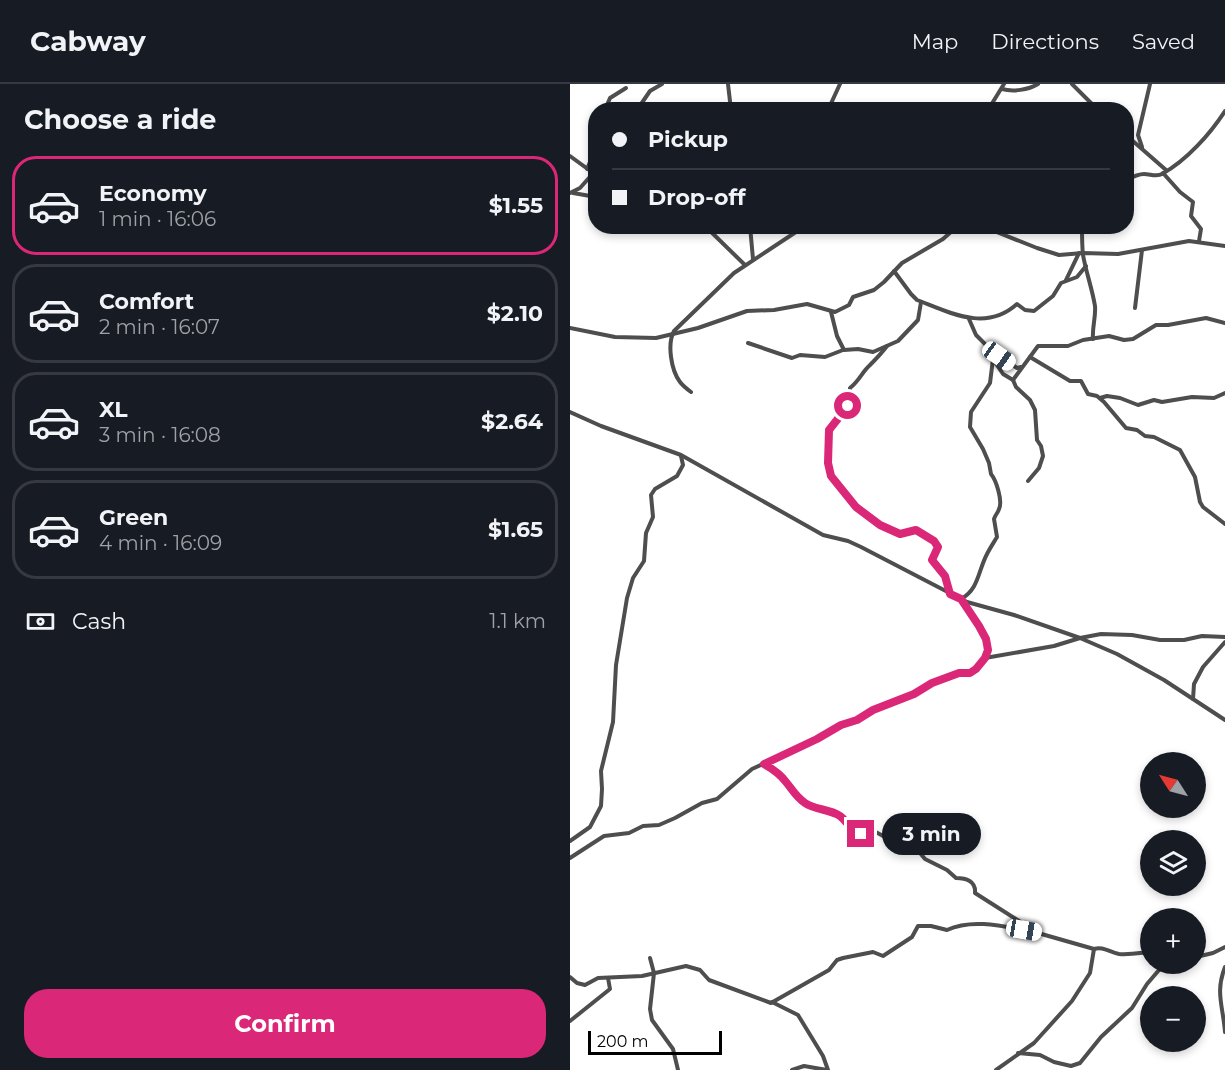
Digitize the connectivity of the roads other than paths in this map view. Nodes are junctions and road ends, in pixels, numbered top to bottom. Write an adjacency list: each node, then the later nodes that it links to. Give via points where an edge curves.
1 (662, 84): 10 (street)
2 (729, 84): 11 (street)
3 (840, 84): 12 (street)
4 (1038, 84): 7 (street, via 1017,90)
5 (1072, 84): 14 (street)
6 (1150, 84): 17 (street, via 1138,135)
7 (1003, 86): 13 (street)
8 (626, 88): 9 (street)
9 (608, 102)
10 (642, 102)
11 (730, 102)
12 (832, 102)
13 (993, 102)
14 (1090, 102)
15 (1225, 111): 21 (street, via 1203,140)
16 (1134, 141): 17 (street)
17 (1142, 147): 21 (street)
18 (570, 156): 20 (street)
19 (588, 165): 20 (street)
20 (586, 169)
21 (1165, 172): 22 (street); 32 (street, via 1192,202 1191,216 1201,229)
22 (1134, 177)
23 (588, 179): 24 (street)
24 (571, 193): 25 (street)
25 (588, 196)
26 (713, 234): 37 (street)
27 (751, 234): 36 (street)
28 (792, 234): 36 (street)
29 (948, 234): 39 (street)
30 (1002, 234): 35 (street, via 1054,254)
31 (1082, 234): 35 (street)
32 (1199, 241): 33 (street); 34 (street)
33 (1225, 246)
34 (1142, 250): 35 (street); 42 (street)
35 (1081, 253): 38 (street); 40 (street)
36 (753, 259): 37 (street)
37 (745, 265): 47 (street)
38 (1086, 266): 40 (street); 48 (street, via 1095,307)
39 (894, 271): 41 (street); 43 (street, via 874,290 853,297 849,305)
40 (1066, 280): 44 (street, via 1034,311 1017,304 992,319)
41 (921, 302): 44 (street); 50 (street, via 916,323)
42 (1135, 308)
43 (831, 312): 47 (street, via 807,304 742,312); 52 (street)
44 (969, 319): 51 (street)
45 (1225, 323): 48 (street, via 1206,318 1156,325 1132,339)
46 (570, 328): 47 (street, via 621,337)
47 (671, 336): 57 (street, via 670,350 677,376)
48 (1093, 339): 53 (street, via 1068,346 1038,346)
49 (748, 343): 52 (street, via 792,358 825,357)
50 (887, 346): 52 (street, via 873,352); 64 (street, via 850,388 850,402 829,430 831,476 856,507 880,525 900,534 916,530 934,541 938,547 932,560 945,576)
51 (988, 348): 54 (street); 55 (street, via 1017,368)
52 (844, 350)
53 (1030, 357): 55 (street); 59 (street, via 1070,381 1081,381 1088,394)
54 (993, 359): 56 (street); 65 (street, via 990,383 969,421 998,487 1000,504 994,519 997,537 972,589)
55 (1022, 367): 56 (street)
56 (1012, 380): 62 (street, via 1034,406 1037,440 1043,456 1040,468)
57 (691, 392)
58 (1225, 393): 59 (street, via 1214,398 1192,396 1138,405 1120,398)
59 (1099, 398): 63 (street, via 1124,427 1180,450 1195,477 1203,507)
60 (570, 412): 61 (street)
61 (681, 455): 64 (street, via 819,533 861,547); 73 (street, via 683,465 679,473 651,495 652,517 646,533 644,561 627,598 615,674 613,722 601,771 600,810 590,827)
62 (1028, 481)
63 (1225, 524)
64 (950, 594): 65 (street)
65 (961, 599): 67 (street); 69 (street, via 986,639)
66 (1225, 636): 67 (street, via 1160,640 1108,634)
67 (1080, 638): 69 (street); 70 (street, via 1138,665)
68 (1225, 642): 70 (street, via 1203,667 1194,684)
69 (985, 658): 72 (street, via 970,673 932,683)
70 (1193, 699): 71 (street)
71 (1225, 720)
72 (764, 764): 74 (street, via 746,773 717,799 659,825 604,836); 75 (street, via 786,781 803,802 835,813 855,832 872,830 920,853 956,878 972,882 975,892)
73 (570, 841)
74 (570, 858)
75 (1038, 933): 77 (street); 86 (street, via 973,924 947,930 918,926 912,937 883,956 873,952 837,960 829,970)
76 (1225, 947): 79 (street)
77 (1094, 949): 78 (street); 89 (street, via 1090,973 1072,1001 1034,1043)
78 (1140, 953)
79 (1206, 954)
80 (650, 958): 82 (street)
81 (1225, 967): 88 (street, via 1218,988)
82 (654, 972): 85 (street); 86 (street, via 686,966 700,970 710,980); 91 (street, via 652,1020 673,1049)
83 (1155, 974): 90 (street, via 1132,1008)
84 (570, 977): 85 (street, via 585,985)
85 (608, 978): 87 (street, via 610,989)
86 (772, 1002): 93 (street, via 798,1015)
87 (570, 1021)
88 (1225, 1032)
89 (1017, 1053): 90 (street, via 1040,1055 1071,1066); 94 (street)
90 (1080, 1063): 95 (street)
91 (678, 1070)
92 (792, 1070): 93 (street, via 804,1066)
93 (827, 1070)
94 (996, 1070)
95 (1076, 1070)

